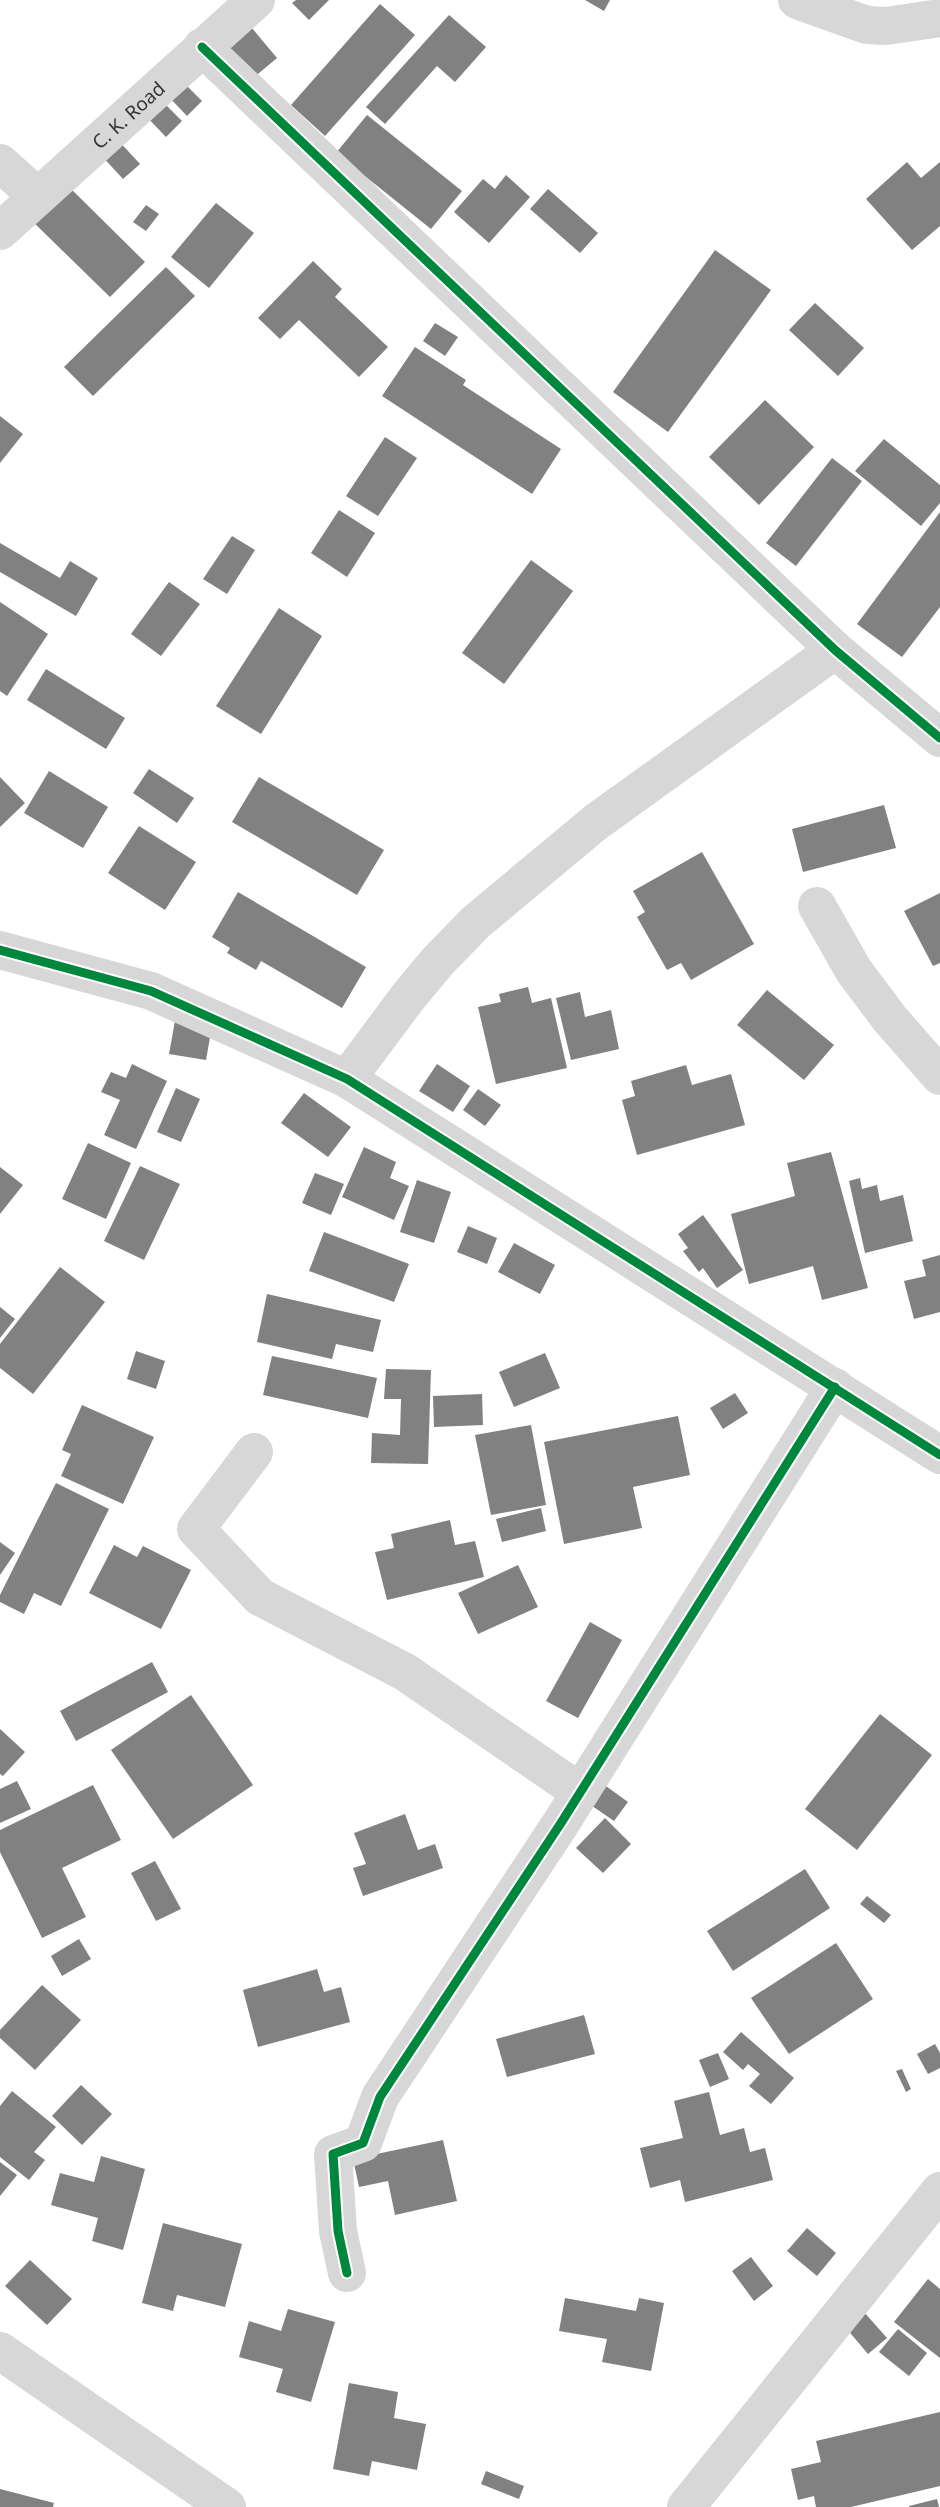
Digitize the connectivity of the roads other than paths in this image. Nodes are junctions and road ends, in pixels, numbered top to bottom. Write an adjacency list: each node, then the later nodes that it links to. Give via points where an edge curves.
1 (256, 0): 4 (street, C. K. Road)
2 (797, 0): 3 (street, via 867,25)
3 (940, 18)
4 (202, 47): 6 (street, C. K. Road); 8 (street)
5 (0, 163): 6 (street)
6 (37, 196): 7 (street, C. K. Road)
7 (0, 231)
8 (835, 650): 9 (street); 13 (street, via 596,822 476,922 408,997)
9 (940, 738)
10 (817, 906): 12 (street, via 853,971)
11 (0, 950): 13 (street, via 151,990)
12 (940, 1076)
13 (347, 1079): 14 (street)
14 (835, 1387): 16 (street); 17 (street)
15 (254, 1452): 17 (street, via 196,1529 260,1597 405,1672)
16 (940, 1455)
17 (580, 1792): 19 (street, via 380,2097 363,2143 333,2154 337,2219)
18 (940, 2191): 22 (street)
19 (347, 2273)
20 (0, 2351): 21 (street)
21 (227, 2507)
22 (686, 2507)

